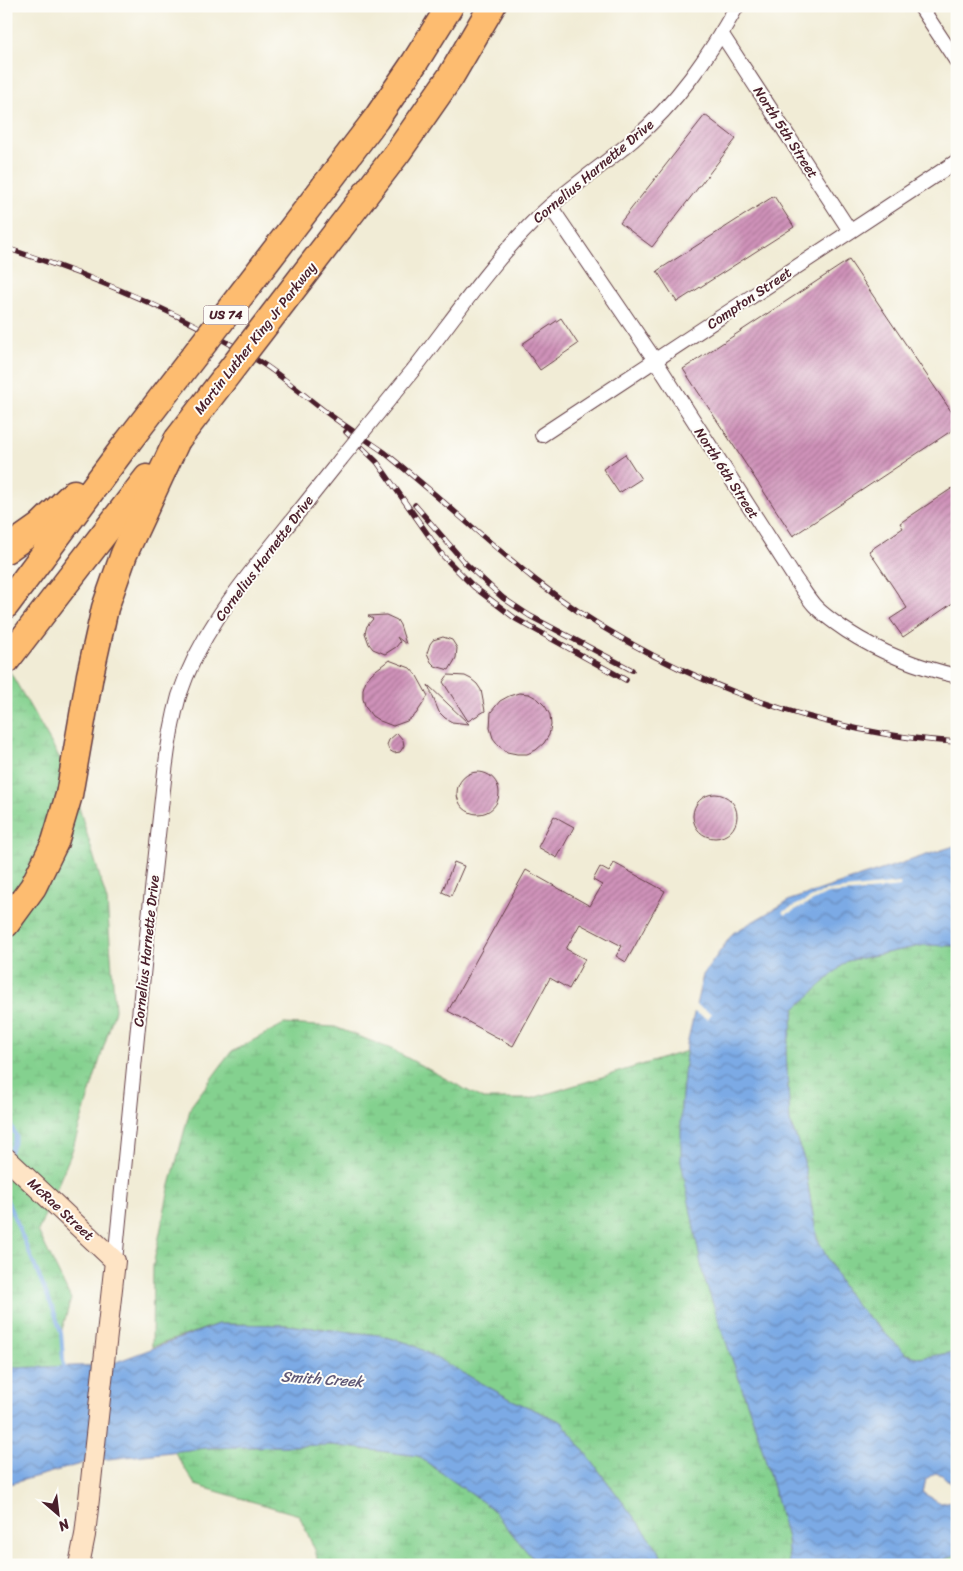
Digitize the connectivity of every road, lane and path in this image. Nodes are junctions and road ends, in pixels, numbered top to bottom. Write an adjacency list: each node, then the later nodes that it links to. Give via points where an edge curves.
1 (450, 6): 13 (highway, US 74, bridge, via 387,103)
2 (492, 6): 12 (highway, Martin Luther King Jr Parkway / US 74, bridge, via 451,76 398,152)
3 (737, 6): 5 (street, Cornelius Harnette Drive)
4 (920, 6): 6 (street)
5 (721, 33): 8 (street, Cornelius Harnette Drive, via 691,78 661,114); 9 (street, North 5th Street)
6 (957, 62)
7 (957, 161): 9 (street, Compton Street)
8 (550, 206): 10 (street, North 6th Street); 20 (street, Cornelius Harnette Drive, bridge, via 510,247 240,585 219,614 191,667 168,744)
9 (850, 231): 10 (street, Compton Street)
10 (655, 360): 11 (street, Compton Street); 17 (street, North 6th Street, via 814,605 830,620 896,658)
11 (542, 435)
12 (177, 440): 16 (highway, Martin Luther King Jr Parkway / US 74); 18 (highway, via 124,554 105,608 69,795 55,842 33,887)
13 (127, 443): 14 (highway, via 40,526); 15 (highway, US 74)
14 (6, 550)
15 (6, 605)
16 (6, 661)
17 (957, 676)
18 (6, 924)
19 (6, 1158): 20 (main road, McRae Street)
20 (115, 1261): 21 (main road)
21 (79, 1565)

